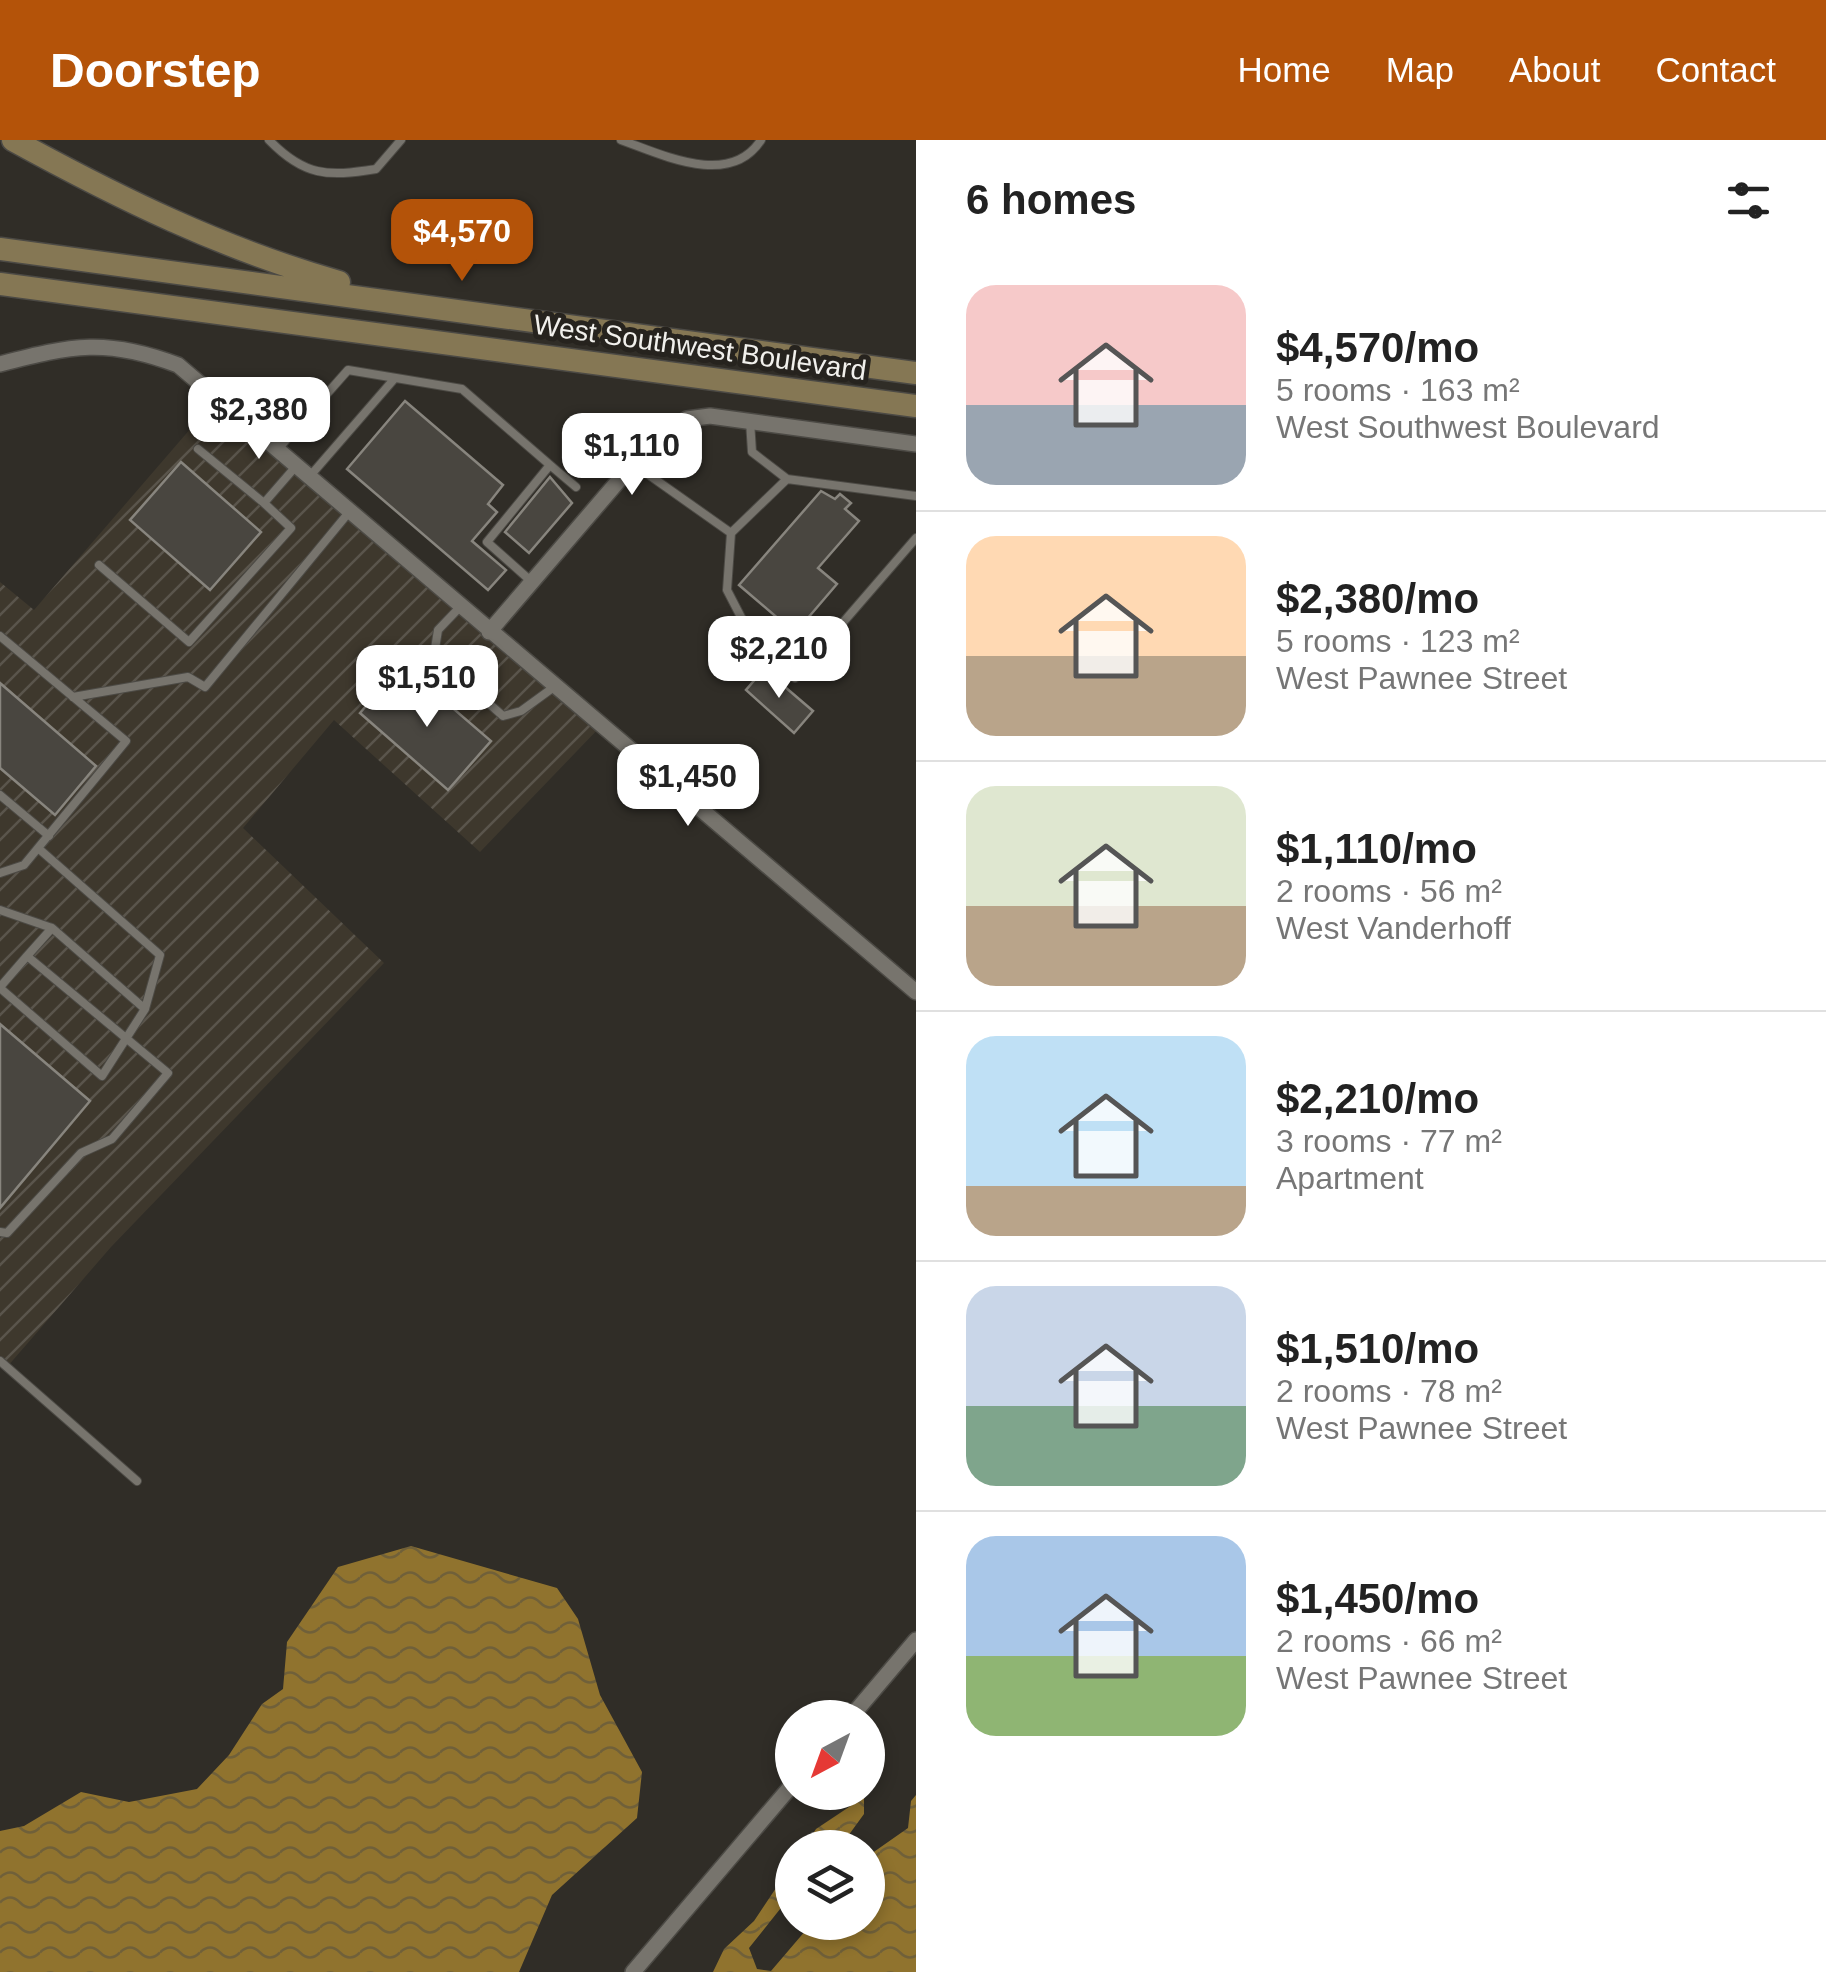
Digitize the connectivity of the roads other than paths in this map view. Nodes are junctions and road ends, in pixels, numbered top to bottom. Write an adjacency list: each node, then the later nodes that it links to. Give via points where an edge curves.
1 (13, 140): 8 (main road, via 122,200 246,253)
2 (268, 140): 3 (lane, via 305,170 343,174 376,169)
3 (400, 140)
4 (621, 140): 5 (lane, via 672,158 730,165)
5 (761, 140)
6 (0, 249): 8 (main road, West Southwest Boulevard)
7 (0, 284): 12 (main road, West Southwest Boulevard)
8 (414, 304): 10 (main road, West Southwest Boulevard)
9 (0, 364): 16 (street, via 88,345 131,348 178,365)
10 (916, 373)
11 (395, 378): 16 (lane, via 348,370); 18 (lane, via 462,390); 19 (lane)
12 (916, 406)
13 (750, 420): 14 (street); 17 (street, via 687,418); 20 (lane, via 752,452)
14 (916, 444)
15 (198, 449): 23 (lane)
16 (278, 449): 19 (street)
17 (632, 463): 25 (lane); 28 (street)
18 (550, 465): 21 (lane); 28 (lane, via 486,542)
19 (303, 470): 23 (lane); 24 (street)
20 (786, 479): 22 (lane); 25 (lane)
21 (576, 487)
22 (916, 496)
23 (264, 503): 27 (lane, via 290,528 189,642)
24 (350, 511): 29 (street); 33 (lane, via 205,687 188,677)
25 (731, 534): 26 (lane, via 728,590 757,648 795,678)
26 (916, 538)
27 (98, 565)
28 (532, 582): 30 (street)
29 (460, 606): 30 (street); 32 (lane, via 438,630 434,655 490,708 503,716 520,712)
30 (490, 632): 32 (street)
31 (0, 636): 33 (lane)
32 (554, 687): 42 (street)
33 (73, 697): 35 (lane, via 126,741)
34 (0, 795): 35 (lane)
35 (49, 836): 36 (lane)
36 (38, 848): 37 (lane, via 24,865); 43 (lane, via 160,955)
37 (0, 874)
38 (0, 910): 39 (lane)
39 (52, 928): 40 (lane); 43 (lane)
40 (27, 956): 41 (lane); 44 (lane)
41 (0, 987): 44 (lane, via 102,1076)
42 (916, 992)
43 (144, 1008): 44 (lane)
44 (128, 1041): 45 (lane, via 168,1073 112,1140 81,1153)
45 (0, 1232)
46 (0, 1362): 47 (lane)
47 (136, 1481)
48 (916, 1640): 49 (street)
49 (865, 1700)
50 (775, 1805): 51 (street)
51 (632, 1972)

